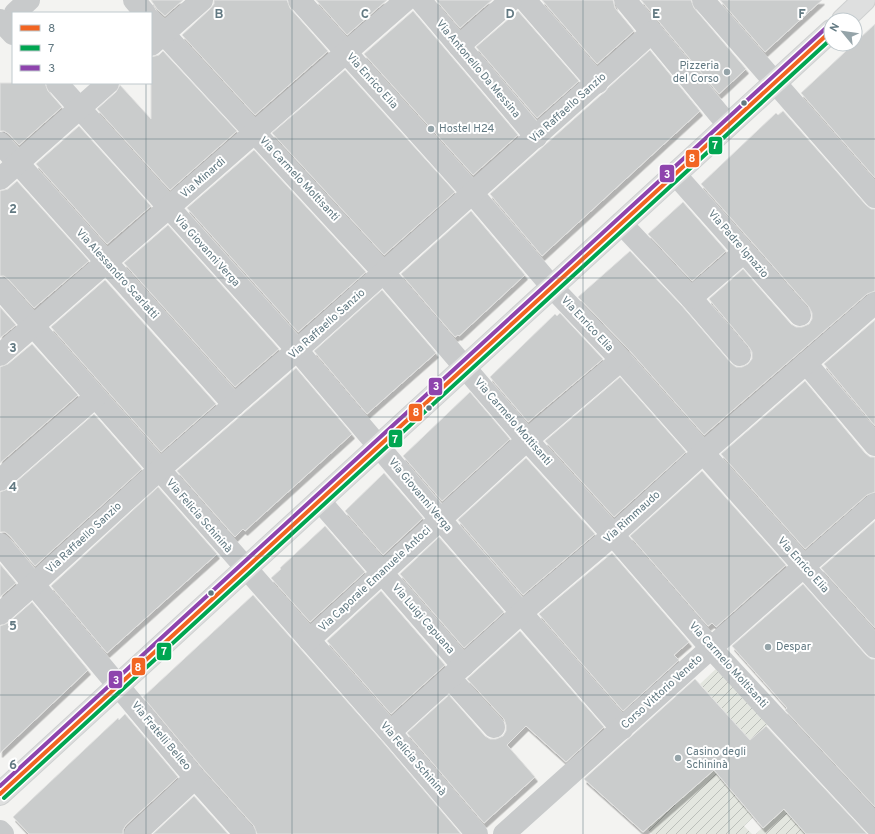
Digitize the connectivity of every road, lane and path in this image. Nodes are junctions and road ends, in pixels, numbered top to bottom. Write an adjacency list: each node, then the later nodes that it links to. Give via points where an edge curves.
1 (29, 0): 12 (street)
2 (134, 0): 13 (street)
3 (202, 0): 16 (street)
4 (299, 0): 19 (street, Via Enrico Elia)
5 (406, 0): 19 (street, Via Minardi)
6 (420, 0): 18 (street, Via Antonello Da Messina)
7 (511, 0): 18 (street)
8 (525, 0): 21 (street)
9 (625, 0): 15 (street)
10 (703, 0): 20 (street)
11 (864, 0): 14 (street)
12 (17, 12)
13 (144, 12)
14 (851, 12)
15 (652, 32): 21 (street, Via Raffaello Sanzio); 25 (street)
16 (155, 33): 26 (street, Via Carmelo Moltisanti)
17 (823, 38): 20 (street)
18 (459, 46): 27 (street, Via Antonello Da Messina)
19 (346, 52): 26 (street, Via Minardi); 33 (street, Via Enrico Elia)
20 (775, 82): 25 (street); 32 (street)
21 (597, 83): 27 (street, Via Raffaello Sanzio)
22 (58, 84): 24 (street, Via Giovanni Verga)
23 (107, 84): 24 (street)
24 (79, 108): 29 (street); 34 (street, Via Giovanni Verga)
25 (728, 125): 30 (street)
26 (255, 132): 34 (street, Via Minardi); 38 (street, Via Carmelo Moltisanti)
27 (536, 137): 33 (street, Via Raffaello Sanzio)
28 (0, 143): 29 (street, Via Alessandro Scarlatti)
29 (19, 163): 31 (street); 37 (street, Via Alessandro Scarlatti)
30 (675, 174): 35 (street); 36 (street, Via Padre Ignazio)
31 (0, 179)
32 (873, 190)
33 (473, 194): 38 (street, Via Raffaello Sanzio); 39 (street, Via Enrico Elia)
34 (168, 208): 37 (street, Via Minardi); 45 (street, Via Giovanni Verga)
35 (621, 223): 39 (street); 41 (street)
36 (744, 252): 41 (street); 43 (street, Via Padre Ignazio)
37 (107, 262): 44 (street, Via Minardi); 52 (street, Via Alessandro Scarlatti)
38 (384, 273): 45 (street, Via Raffaello Sanzio); 50 (street, Via Carmelo Moltisanti)
39 (552, 287): 48 (street, Via Enrico Elia); 50 (street)
40 (0, 288): 44 (street, Via Felicia Schininà)
41 (691, 298): 47 (street)
42 (875, 304): 49 (street, Via Rimmaudo)
43 (800, 315)
44 (34, 326): 46 (street, Via Minardi); 51 (street, Via Felicia Schininà)
45 (297, 350): 52 (street, Via Raffaello Sanzio); 55 (street, Via Giovanni Verga)
46 (0, 355)
47 (740, 356)
48 (621, 360): 53 (street, Via Caporale Emanuele Antoci); 56 (street, Via Enrico Elia)
49 (806, 364): 54 (street); 56 (street, Via Rimmaudo)
50 (465, 366): 53 (street, Via Carmelo Moltisanti); 55 (street)
51 (96, 397): 57 (street, Via Felicia Schininà); 58 (street)
52 (234, 405): 57 (street, Via Raffaello Sanzio)
53 (527, 440): 61 (street, Via Caporale Emanuele Antoci); 62 (street, Via Carmelo Moltisanti)
54 (875, 445)
55 (379, 446): 59 (street); 61 (street, Via Giovanni Verga)
56 (703, 453): 62 (street, Via Rimmaudo); 64 (street, Via Enrico Elia)
57 (159, 470): 65 (street, Via Felicia Schininà); 67 (street, Via Raffaello Sanzio)
58 (0, 480)
59 (319, 500): 65 (street); 66 (street, Via Luigi Capuana)
60 (875, 504): 64 (street, Corso Vittorio Veneto)
61 (440, 519): 66 (street, Via Caporale Emanuele Antoci); 68 (street, Via Giovanni Verga)
62 (613, 535): 68 (street, Via Rimmaudo); 72 (street, Via Carmelo Moltisanti)
63 (0, 544): 67 (street, Via Fratelli Belleo)
64 (804, 567): 71 (street, Via Enrico Elia); 72 (street, Corso Vittorio Veneto)
65 (246, 568): 70 (street, Via Felicia Schininà); 74 (street)
66 (383, 573): 70 (street, Via Caporale Emanuele Antoci); 73 (street, Via Luigi Capuana)
67 (34, 584): 69 (street, Via Raffaello Sanzio); 74 (street, Via Fratelli Belleo)
68 (521, 613): 73 (street, Via Rimmaudo); 76 (street, Via Giovanni Verga)
69 (0, 614)
70 (309, 640): 77 (street, Via Felicia Schininà)
71 (875, 647)
72 (711, 648): 76 (street, Corso Vittorio Veneto); 80 (street, Via Carmelo Moltisanti)
73 (457, 672): 75 (street, Via Luigi Capuana); 77 (street, Via Rimmaudo)
74 (119, 685): 78 (street, Via Fratelli Belleo); 79 (street)
75 (494, 727)
76 (622, 729): 86 (street, Corso Vittorio Veneto)
77 (390, 732): 85 (street, Via Felicia Schininà)
78 (195, 778): 83 (street); 84 (street, Via Fratelli Belleo)
79 (0, 794)
80 (875, 825)
81 (0, 831): 82 (street)
82 (3, 834)
83 (135, 834)
84 (245, 834)
85 (477, 834)
86 (504, 834)

